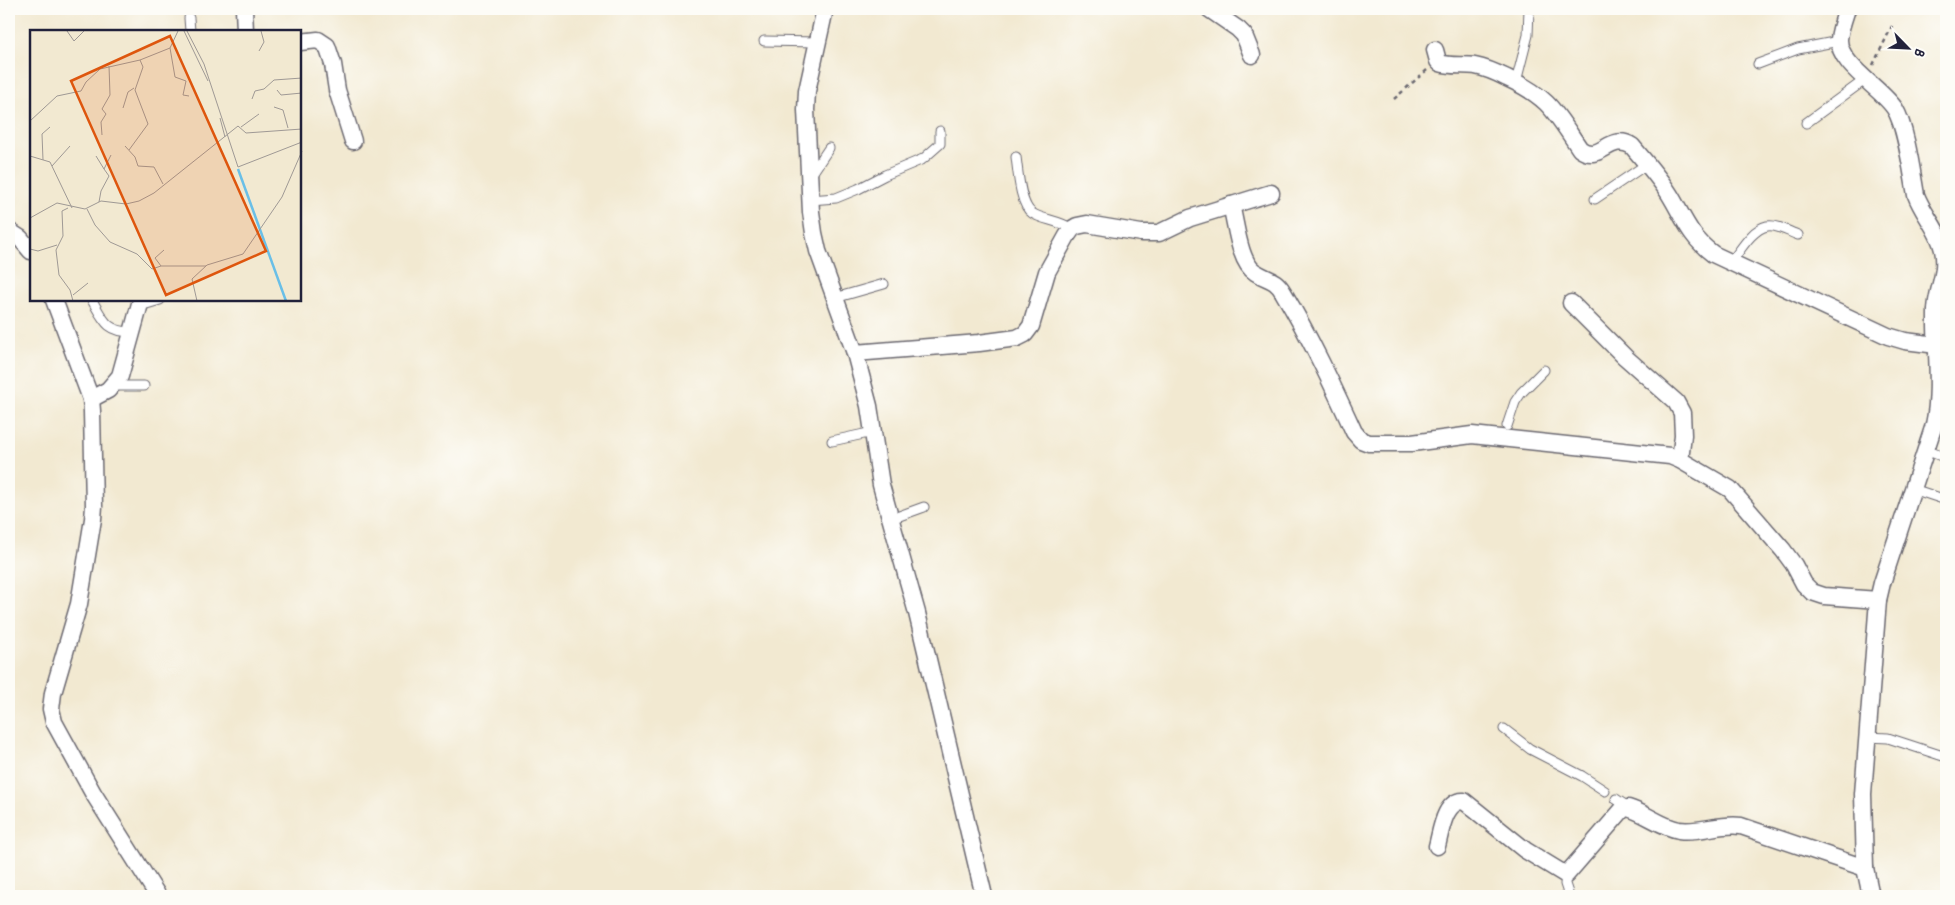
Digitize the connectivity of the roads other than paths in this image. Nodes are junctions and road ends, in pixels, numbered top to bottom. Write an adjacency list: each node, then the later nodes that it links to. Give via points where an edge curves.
1 (244, 9): 8 (street)
2 (825, 9): 12 (street)
3 (1209, 9): 13 (street, via 1244,35)
4 (1529, 9): 17 (lane, via 1528,35)
5 (1847, 9): 10 (street)
6 (189, 18): 7 (lane)
7 (190, 30)
8 (245, 30)
9 (764, 41): 12 (lane)
10 (1839, 41): 15 (lane, via 1798,49); 16 (street, via 1854,68)
11 (301, 42): 20 (street, via 318,40 327,46)
12 (817, 42): 24 (street, via 807,90)
13 (1252, 55)
14 (1436, 56): 17 (street, via 1444,64 1474,65)
15 (1758, 64)
16 (1867, 80): 18 (lane); 42 (street, via 1896,111 1916,195 1943,248 1945,265 1937,302)
17 (1516, 82): 23 (street, via 1552,107 1586,154 1593,154 1619,141 1632,146)
18 (1806, 123)
19 (940, 131): 27 (lane, via 940,144 923,159 836,198)
20 (353, 141)
21 (829, 148): 24 (lane)
22 (1016, 157): 29 (lane, via 1026,207 1032,214)
23 (1647, 164): 26 (lane); 33 (street, via 1670,194 1700,244)
24 (809, 177): 27 (street)
25 (1271, 193): 28 (street)
26 (1595, 199)
27 (810, 200): 35 (street, via 818,251)
28 (1231, 205): 29 (street, via 1190,218 1159,233 1087,224); 48 (street, via 1247,264 1280,286 1361,440 1369,443 1412,443)
29 (1072, 229): 43 (street, via 1047,272 1032,326 1025,334 988,342)
30 (9, 231): 32 (street)
31 (1798, 235): 33 (lane, via 1768,226 1757,231)
32 (30, 250)
33 (1731, 262): 42 (street, via 1888,336)
34 (884, 284): 35 (lane)
35 (835, 298): 43 (street)
36 (55, 301): 46 (street)
37 (93, 301): 41 (lane, via 109,327 119,332)
38 (153, 301): 39 (lane)
39 (140, 303): 41 (street)
40 (1571, 303): 52 (street, via 1676,402 1682,413)
41 (133, 332): 46 (street, via 120,376)
42 (1937, 345): 50 (street, via 1937,410)
43 (855, 353): 47 (street)
44 (1544, 370): 48 (lane, via 1515,402)
45 (144, 386): 46 (lane)
46 (102, 393): 65 (street, via 93,440 93,519 79,604 51,709 54,722 93,793)
47 (873, 432): 49 (lane); 56 (street, via 881,485)
48 (1506, 432): 52 (street)
49 (832, 441)
50 (1926, 450): 51 (lane); 53 (street)
51 (1946, 458)
52 (1680, 460): 57 (street, via 1730,489 1783,550 1812,592 1824,596)
53 (1913, 490): 54 (lane); 57 (street)
54 (1946, 500)
55 (924, 507): 56 (lane)
56 (891, 519): 66 (street, via 917,613)
57 (1878, 600): 59 (street)
58 (1504, 729): 61 (lane, via 1530,749)
59 (1868, 737): 60 (lane, via 1888,738); 63 (street, via 1863,794)
60 (1946, 757)
61 (1605, 791)
62 (1437, 846): 64 (street, via 1452,805 1464,801 1525,850)
63 (1865, 868): 64 (street, via 1741,826 1731,824 1678,830 1622,803 1623,809); 68 (street)
64 (1566, 875): 67 (lane)
65 (158, 896)
66 (984, 896)
67 (1568, 896)
68 (1870, 896)

